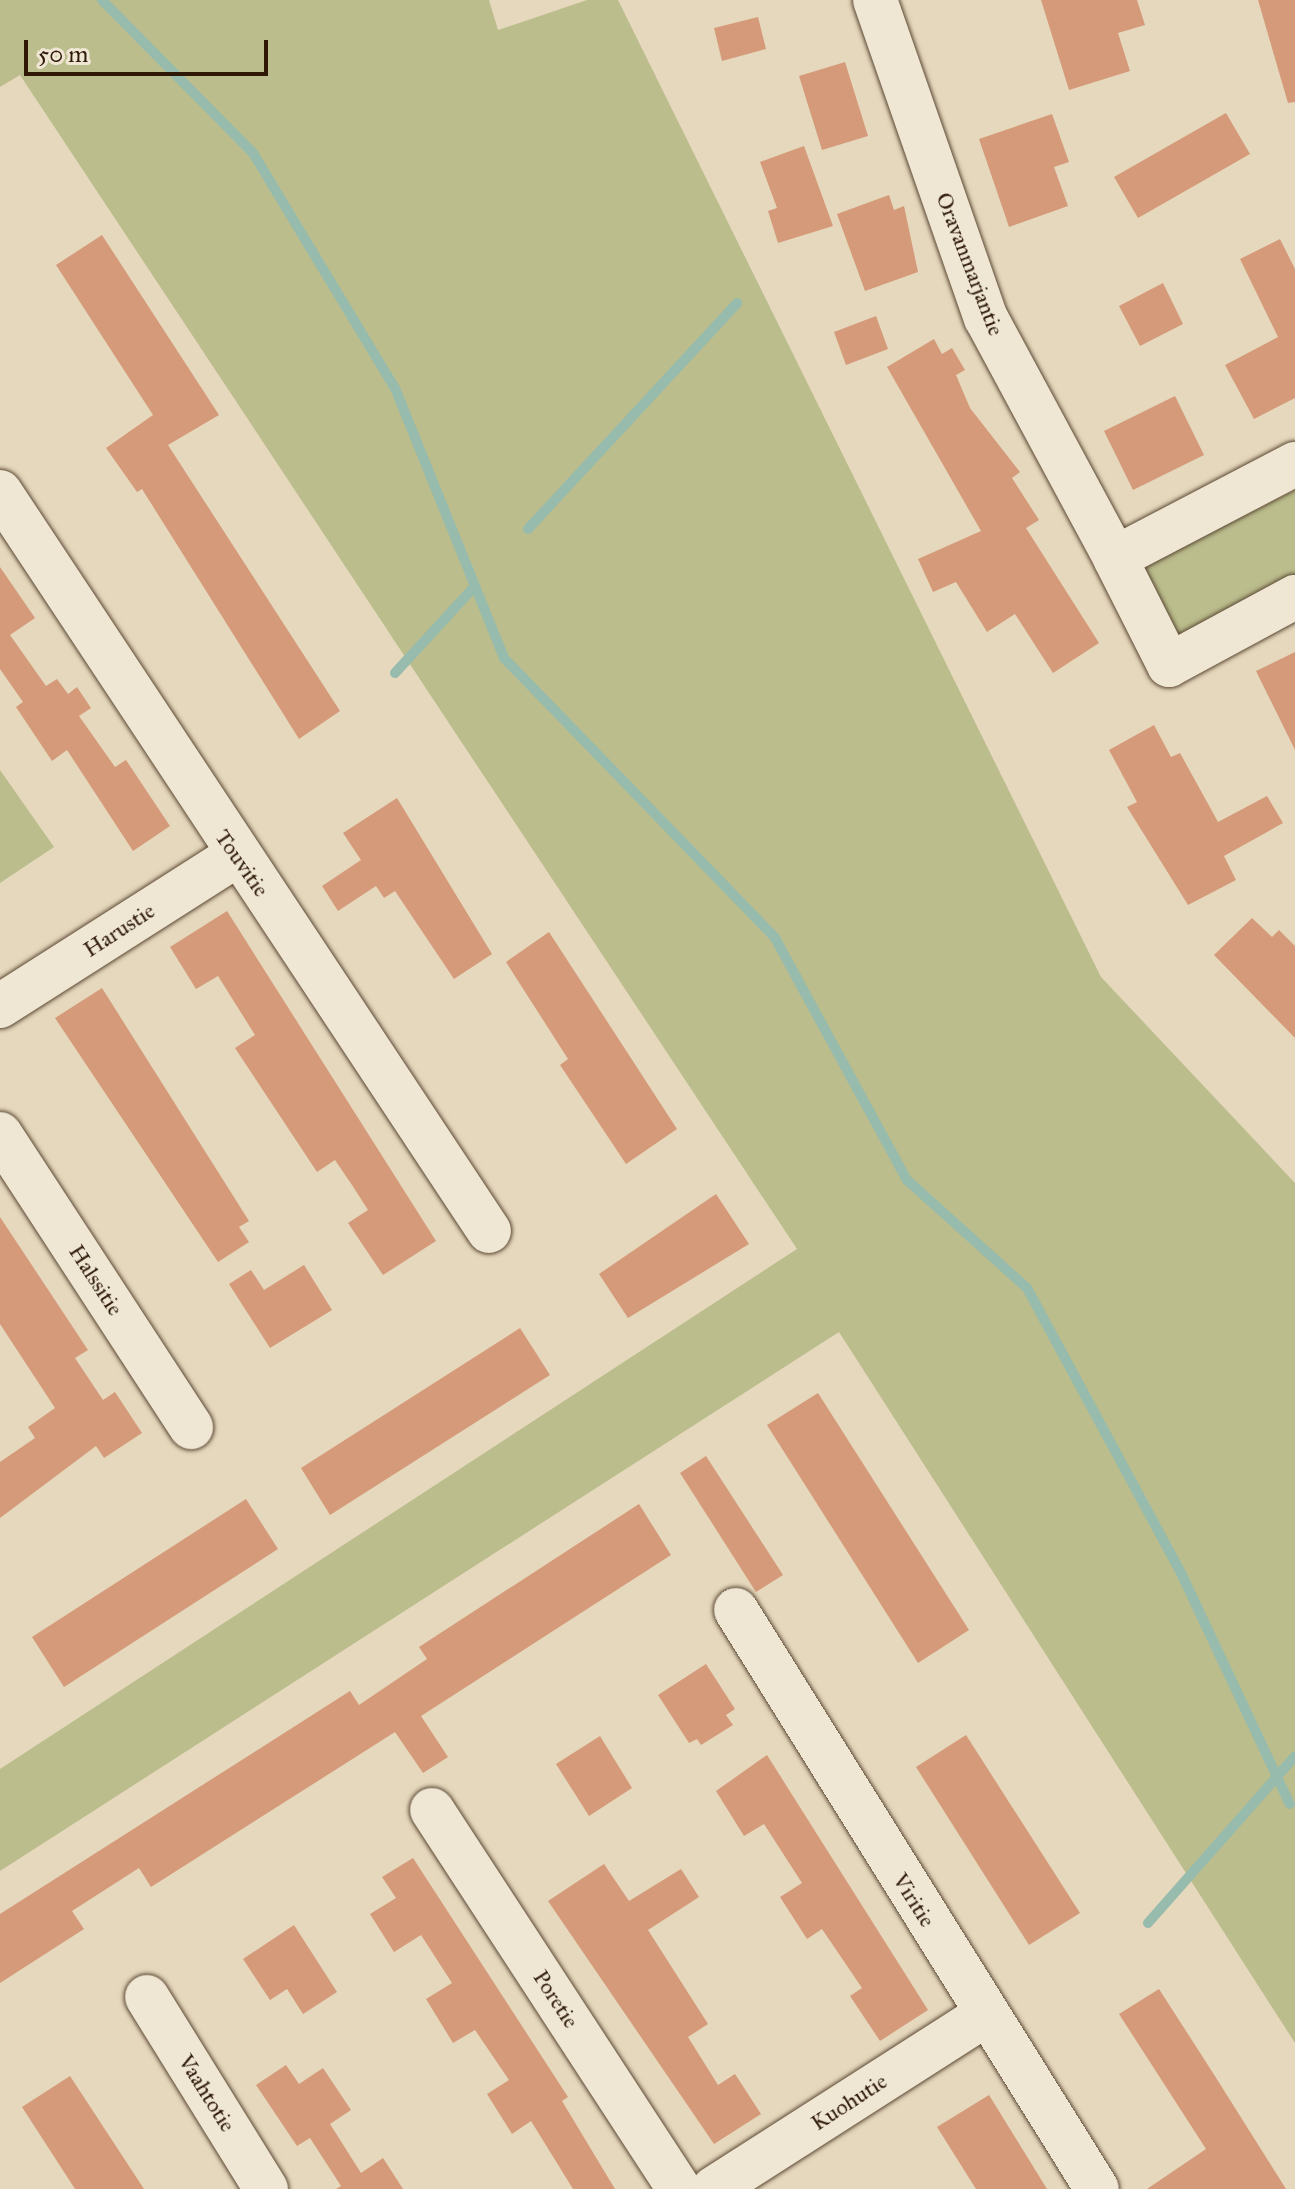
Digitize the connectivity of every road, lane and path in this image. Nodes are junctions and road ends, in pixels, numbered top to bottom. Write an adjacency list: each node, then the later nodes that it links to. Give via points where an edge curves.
1 (875, 0): 4 (street, Oravanmarjantie, via 986,318)
2 (1295, 464): 4 (street)
3 (0, 492): 6 (street, Touvitie)
4 (1115, 558): 5 (street, Oravanmarjantie, via 1169,665)
5 (1295, 597)
6 (237, 855): 7 (street, Harustie); 9 (street, Touvitie)
7 (0, 1006)
8 (0, 1134): 10 (street, Halssitie)
9 (489, 1231)
10 (191, 1427)
11 (736, 1610): 14 (street, Viritie)
12 (432, 1810): 16 (street, Poretie)
13 (147, 1997): 15 (street, Vaahtotie)
14 (985, 2015): 17 (street, Kuohutie); 18 (street, Viritie)
15 (266, 2189)
16 (679, 2189)
17 (713, 2189)
18 (1097, 2189)

